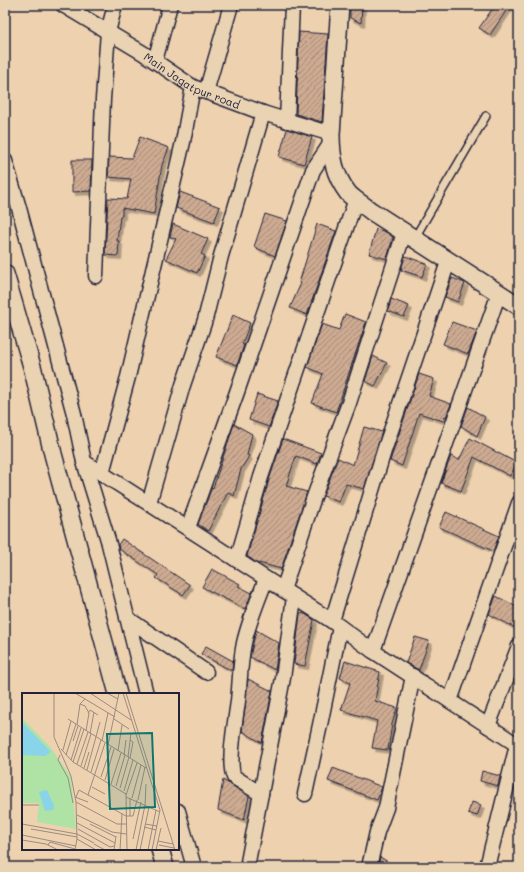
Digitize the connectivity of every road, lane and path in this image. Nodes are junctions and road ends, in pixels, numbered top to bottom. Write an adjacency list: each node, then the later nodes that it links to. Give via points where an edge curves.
1 (115, 5): 7 (street)
2 (170, 5): 8 (street)
3 (231, 5): 10 (street)
4 (292, 5): 13 (street)
5 (340, 5): 14 (street)
6 (68, 6): 7 (street, Main Jagatpur road)
7 (108, 32): 8 (street, Main Jagatpur road); 20 (street)
8 (155, 61): 9 (street, Main Jagatpur road)
9 (193, 87): 10 (street, Main Jagatpur road); 24 (street, via 183,142 128,378)
10 (206, 92): 11 (street, Main Jagatpur road)
11 (263, 113): 13 (street, Main Jagatpur road); 25 (street, via 205,320 183,384)
12 (486, 116): 17 (lane)
13 (287, 121): 14 (street, Main Jagatpur road)
14 (331, 139): 16 (street, via 335,170 349,193); 27 (street, via 313,170)
15 (5, 161): 23 (street, via 74,414)
16 (356, 199): 17 (street); 28 (street, via 261,477)
17 (409, 236): 18 (street); 30 (street, via 314,496)
18 (448, 262): 21 (street); 32 (street, via 384,451)
19 (5, 274): 37 (street, via 33,370)
20 (96, 276)
21 (499, 293): 22 (street); 34 (street)
22 (519, 306)
23 (84, 462): 24 (street); 31 (street, via 102,518)
24 (102, 473): 25 (street)
25 (149, 503): 27 (street)
26 (519, 503): 39 (street)
27 (188, 528): 28 (street)
28 (237, 560): 29 (street)
29 (266, 579): 30 (street); 42 (street, via 244,643 232,764 234,777)
30 (289, 594): 32 (street); 42 (street, via 283,678)
31 (127, 618): 35 (street); 38 (street)
32 (336, 624): 34 (street); 43 (street, via 320,725)
33 (519, 646): 40 (street)
34 (373, 651): 36 (street)
35 (206, 672)
36 (413, 676): 39 (street); 49 (street, via 386,808 377,832)
37 (118, 693)
38 (146, 693)
39 (450, 701): 40 (street)
40 (488, 726): 41 (street)
41 (518, 746): 50 (street)
42 (261, 794): 48 (street)
43 (305, 794)
44 (179, 815): 47 (street)
45 (160, 850): 46 (street)
46 (165, 867)
47 (194, 867)
48 (247, 867)
49 (369, 867)
50 (487, 867)

